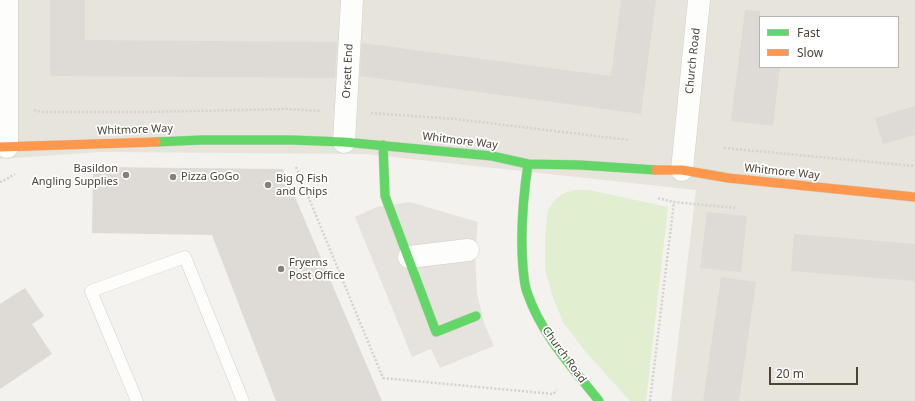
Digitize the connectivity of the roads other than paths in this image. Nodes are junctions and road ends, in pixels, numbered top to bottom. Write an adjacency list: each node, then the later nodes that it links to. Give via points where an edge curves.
1 (6, 0): 6 (street)
2 (352, 0): 4 (street, Orsett End)
3 (699, 0): 8 (street, Church Road)
4 (344, 142): 5 (street, Whitmore Way); 6 (street, Whitmore Way, via 201,140)
5 (383, 145): 7 (street, Whitmore Way, via 492,156); 11 (street, via 385,196)
6 (4, 147)
7 (528, 164): 8 (street, Whitmore Way); 15 (street, Church Road, via 521,235 521,256 527,291 540,321 562,356)
8 (682, 170): 9 (street, Whitmore Way, via 728,178)
9 (915, 197)
10 (468, 250): 11 (street)
11 (409, 256): 12 (street, via 436,332)
12 (476, 316)
13 (137, 401): 14 (lane, via 91,291 185,256)
14 (243, 401)
15 (599, 401)

